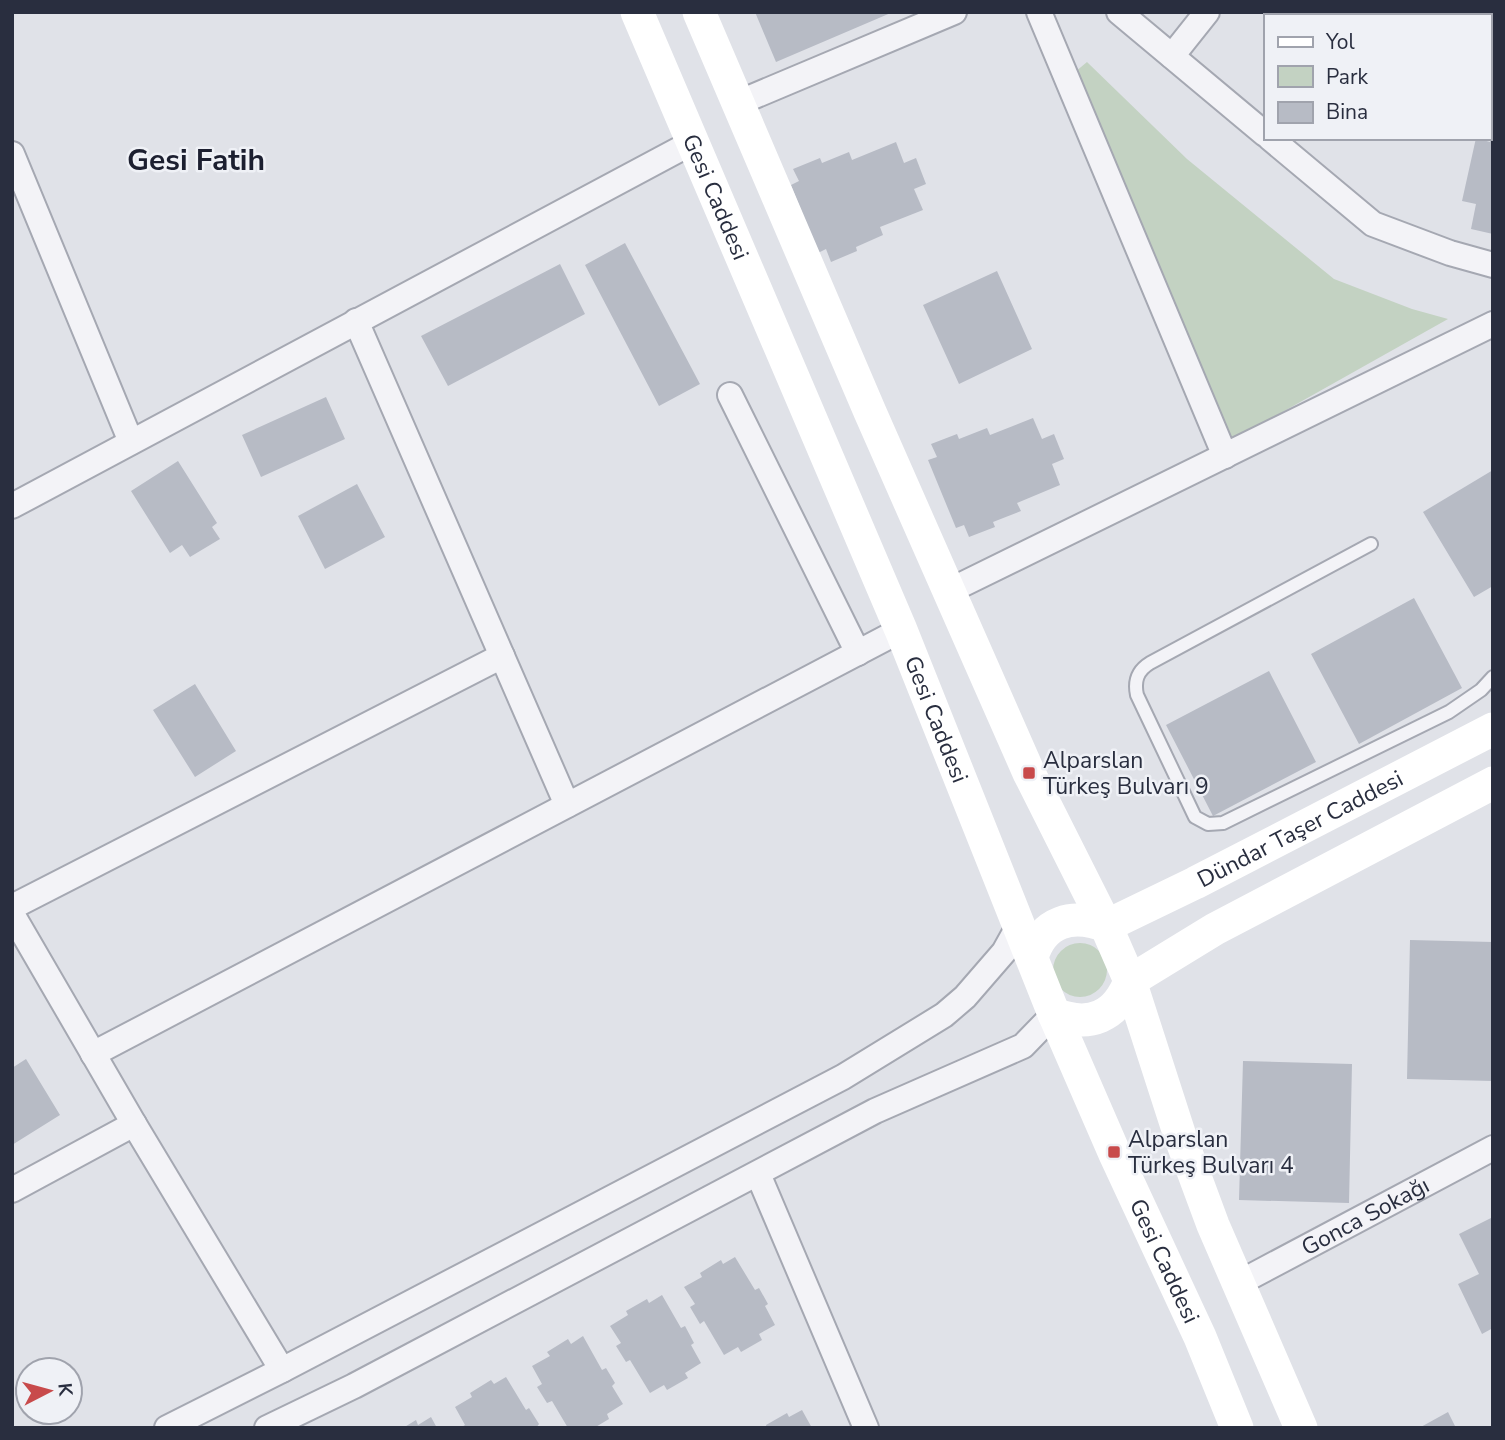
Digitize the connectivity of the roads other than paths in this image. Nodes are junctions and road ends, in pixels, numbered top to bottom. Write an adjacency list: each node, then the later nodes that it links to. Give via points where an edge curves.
1 (636, 12): 11 (main road, Gesi Caddesi)
2 (699, 12): 8 (main road)
3 (954, 12): 8 (street)
4 (1039, 12): 18 (street)
5 (1119, 12): 7 (street)
6 (1207, 12): 7 (street)
7 (1172, 56): 9 (street)
8 (738, 103): 21 (main road)
9 (1264, 133)
10 (1272, 140): 13 (street, via 1373,224)
11 (693, 142): 14 (street); 22 (main road, Gesi Caddesi)
12 (12, 155): 17 (street)
13 (1493, 265)
14 (356, 321): 17 (street); 24 (street)
15 (1493, 324): 18 (street)
16 (730, 395): 23 (street)
17 (131, 442): 19 (street)
18 (1225, 456): 21 (street)
19 (12, 506)
20 (1371, 544): 25 (lane, via 1139,672 1137,695 1195,817 1208,824 1223,823 1449,712)
21 (949, 592): 32 (main road, via 1029,773)
22 (901, 630): 23 (street); 31 (main road, Gesi Caddesi)
23 (858, 653): 28 (street)
24 (502, 656): 28 (street); 29 (street)
25 (1493, 677)
26 (1493, 729): 32 (main road, Dündar Taşer Caddesi)
27 (1493, 783): 34 (main road, Dündar Taşer Caddesi, via 1214,929)
28 (567, 805): 36 (street)
29 (12, 907)
30 (12, 914): 36 (street)
31 (1019, 925): 33 (main road, Gesi Caddesi); 42 (street, via 1004,952 965,998 843,1077)
32 (1106, 926): 33 (main road, via 1091,920 1059,923 1036,944); 34 (main road)
33 (1032, 957): 35 (main road, Gesi Caddesi)
34 (1130, 981): 35 (main road, via 1124,996 1101,1017 1069,1020); 41 (main road, via 1180,1136)
35 (1054, 1014): 39 (street, via 1023,1046 874,1111); 47 (main road, Gesi Caddesi)
36 (93, 1054): 37 (street)
37 (134, 1124): 40 (street); 42 (street)
38 (1493, 1148): 41 (street, Gonca Sokağı)
39 (758, 1174): 43 (street, via 366,1380); 46 (street)
40 (12, 1190)
41 (1237, 1284): 48 (main road)
42 (282, 1370): 44 (street)
43 (312, 1418): 45 (street)
44 (167, 1428)
45 (267, 1428)
46 (866, 1428)
47 (1237, 1428)
48 (1301, 1428)

